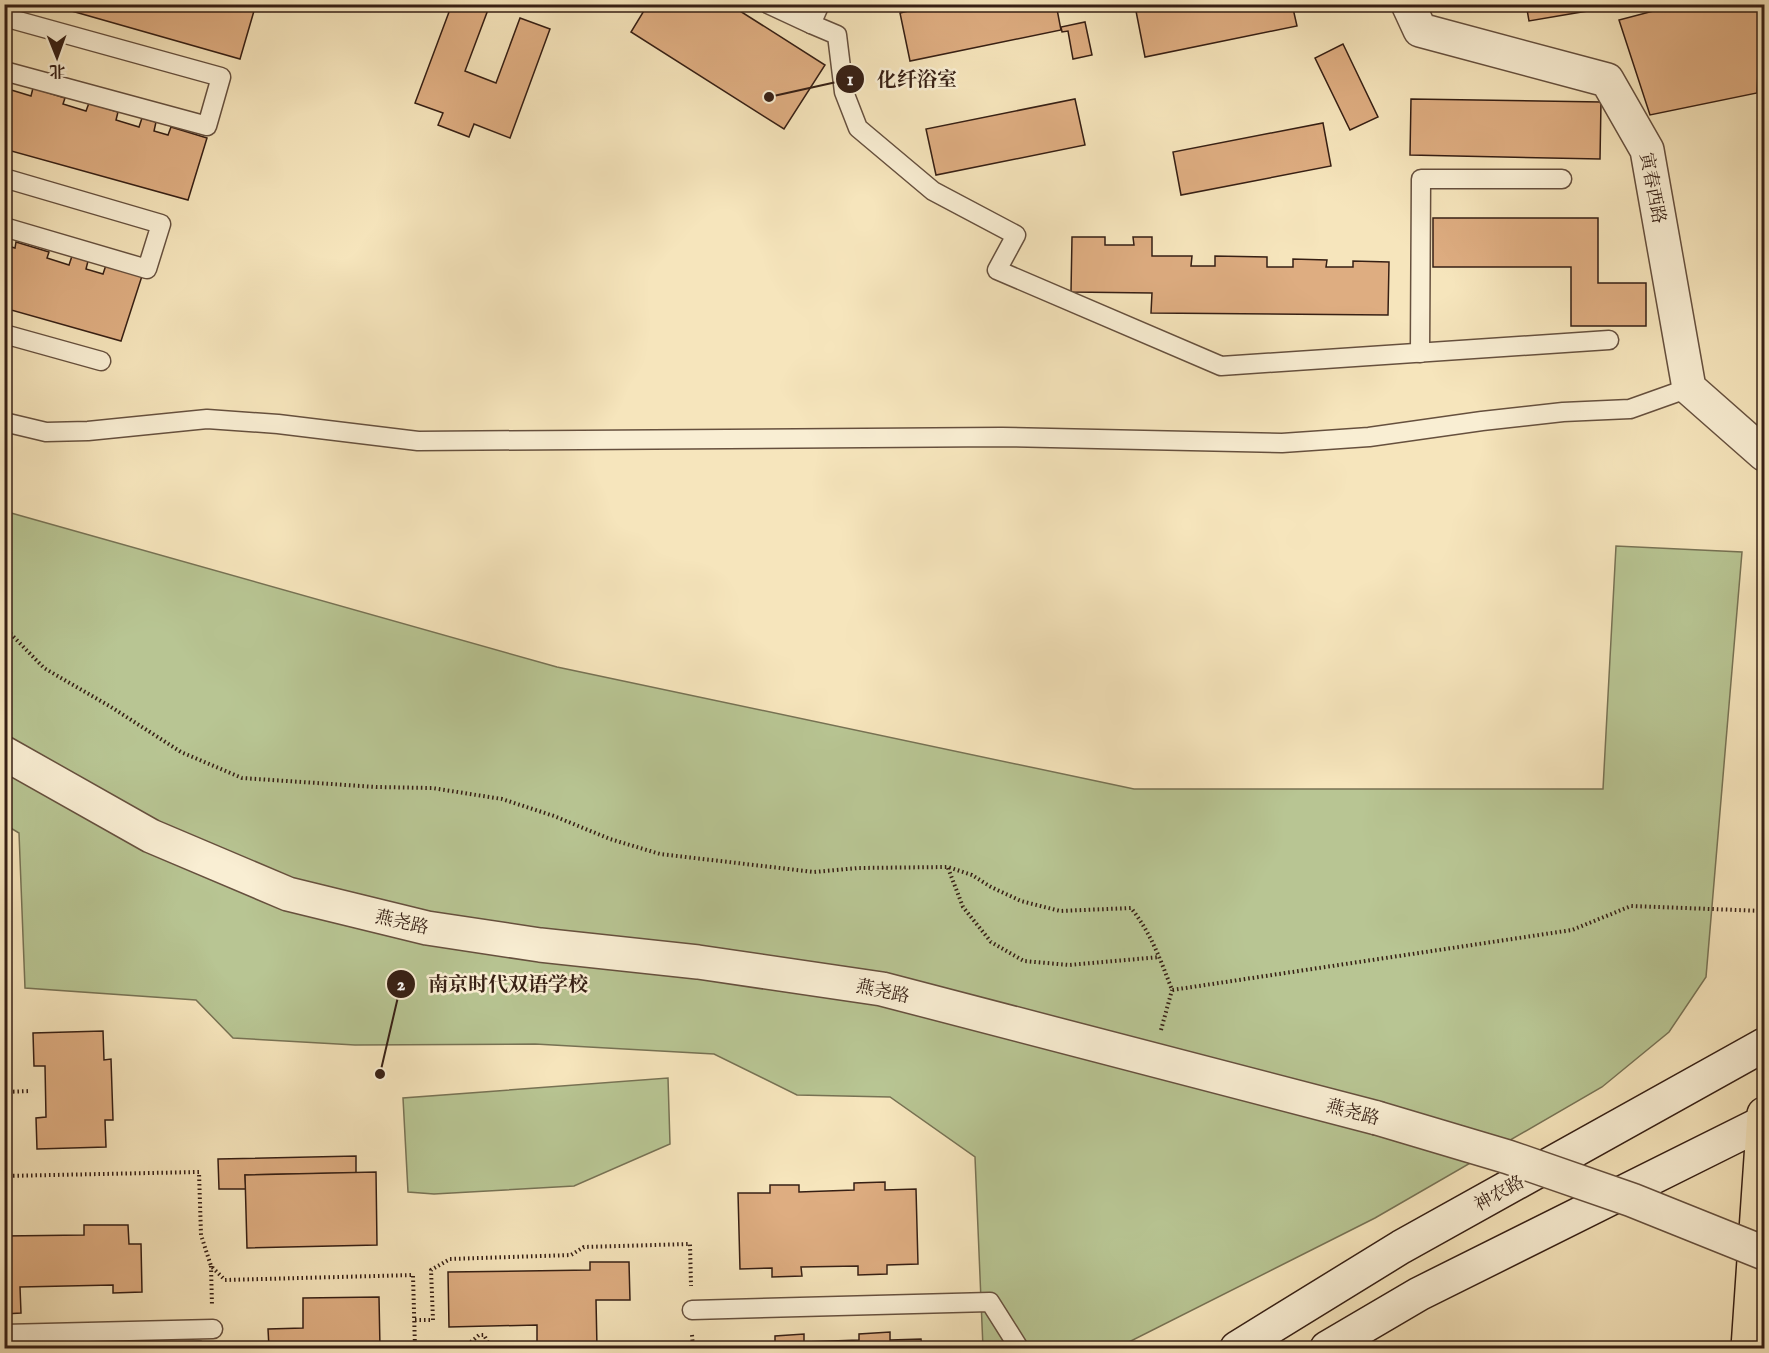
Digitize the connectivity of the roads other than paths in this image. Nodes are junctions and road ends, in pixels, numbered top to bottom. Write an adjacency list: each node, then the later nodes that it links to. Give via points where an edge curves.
1 (768, 4): 5 (lane)
2 (820, 4): 5 (lane)
3 (1408, 4): 14 (street, 寅春西路, via 1420,30 1607,80 1647,150)
4 (4, 17): 6 (lane, via 221,77 207,126)
5 (811, 24): 12 (lane, via 837,35 844,92 858,128 933,191 1016,235 997,270 1221,366)
6 (4, 71)
7 (4, 178): 9 (lane, via 160,224 147,269)
8 (1562, 179): 12 (lane, via 1421,178)
9 (4, 227)
10 (4, 334): 13 (lane)
11 (1609, 340): 12 (lane)
12 (1420, 353)
13 (101, 361)
14 (1689, 388): 15 (lane, via 1630,409 1563,412 1369,437 1282,443 1002,437 418,441 207,419 46,432); 16 (street)
15 (4, 422)
16 (1764, 454)
17 (4, 753): 20 (street, 燕尧路, bridge, via 151,836 288,894 427,928 882,989 1377,1118 1508,1157 1632,1200)
18 (1764, 1045): 25 (street, 神农路, via 1401,1247)
19 (1764, 1119): 26 (street, via 1419,1294); 27 (main road)
20 (1764, 1253)
21 (692, 1310): 24 (lane, via 990,1302)
22 (213, 1329): 23 (lane)
23 (4, 1334)
24 (1019, 1348)
25 (1238, 1348)
26 (1328, 1348)
27 (1748, 1348)

